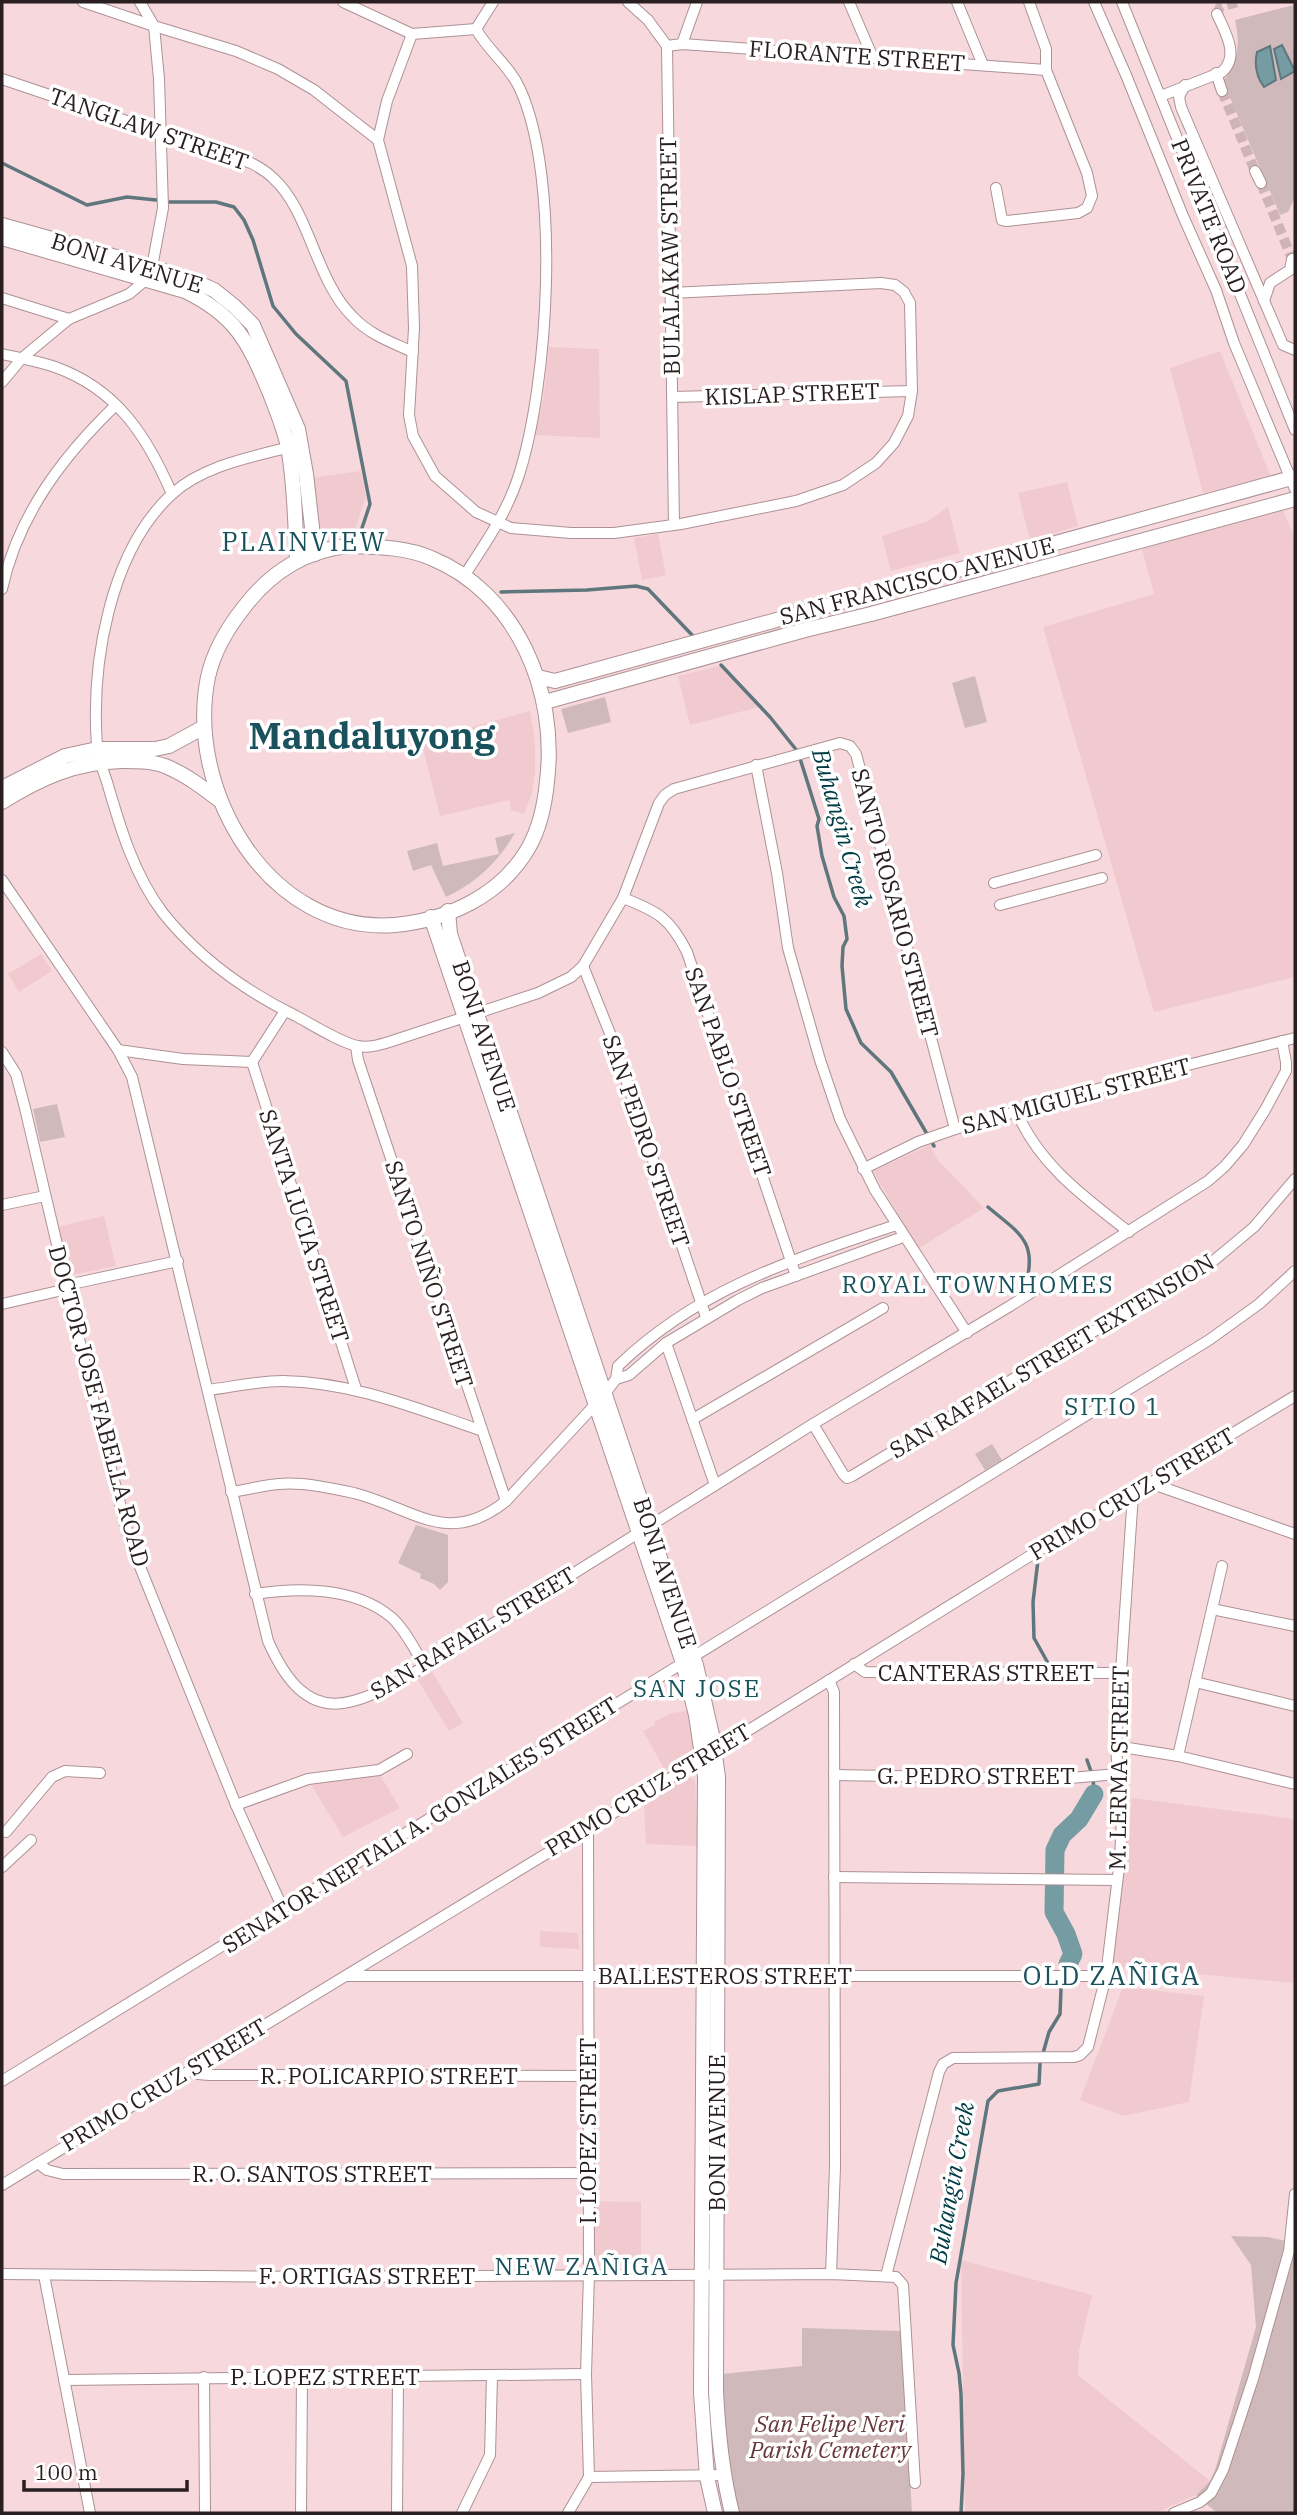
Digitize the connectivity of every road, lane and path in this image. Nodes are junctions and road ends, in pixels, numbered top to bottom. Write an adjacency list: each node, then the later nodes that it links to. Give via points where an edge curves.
1 (83, 2): 13 (street)
2 (140, 2): 13 (street)
3 (493, 2): 14 (street)
4 (628, 2): 17 (street)
5 (697, 2): 16 (street)
6 (849, 2): 18 (street)
7 (957, 2): 19 (street)
8 (1028, 2): 20 (street, via 1044,38)
9 (1094, 2): 49 (street)
10 (1122, 2): 25 (street, PRIVATE ROAD)
11 (346, 3): 15 (street)
12 (1217, 15): 21 (street, via 1231,49 1227,67)
13 (154, 26): 26 (street); 27 (street, via 278,69 314,90)
14 (476, 29): 15 (street); 52 (street, via 520,87 537,149 544,206 546,278 538,385 518,477)
15 (412, 34): 27 (street)
16 (682, 44): 17 (street, FLORANTE STREET); 18 (street, FLORANTE STREET)
17 (667, 46): 35 (street, BULALAKAW STREET)
18 (873, 58): 19 (street, FLORANTE STREET)
19 (983, 65): 20 (street, FLORANTE STREET)
20 (1046, 70): 30 (street, via 1087,173 1092,196 1087,208 1067,215 1002,220)
21 (1216, 73): 23 (street); 24 (street)
22 (2, 79): 26 (street, TANGLAW STREET)
23 (1185, 85): 25 (street); 37 (street, via 1179,97 1181,107)
24 (1222, 91)
25 (1161, 96): 47 (street, PRIVATE ROAD)
26 (161, 133): 34 (street, via 163,208); 40 (street, TANGLAW STREET, via 251,163 275,179 351,316 372,334)
27 (378, 140): 40 (street, via 412,266)
28 (1255, 171): 29 (street)
29 (1261, 183)
30 (996, 188)
31 (2, 225): 34 (main road, BONI AVENUE)
32 (2, 238): 34 (main road, BONI AVENUE)
33 (1293, 259): 37 (street, via 1290,270 1270,284)
34 (149, 273): 38 (street, via 129,294); 48 (main road, BONI AVENUE, via 214,290 253,325 286,397)
35 (671, 293): 44 (street, via 850,283 895,285 910,303); 45 (street, BULALAKAW STREET)
36 (2, 298): 38 (street)
37 (1264, 301): 39 (street, via 1283,345)
38 (69, 318): 42 (street)
39 (1295, 350)
40 (413, 352): 52 (street, via 409,415 420,453 454,496)
41 (2, 354): 42 (street)
42 (22, 358): 43 (street); 46 (street, via 72,374)
43 (2, 382)
44 (912, 391): 45 (street, KISLAP STREET); 53 (street, via 908,416 894,443 876,463 843,485 796,501)
45 (672, 397): 53 (street, BULALAKAW STREET)
46 (116, 405): 50 (street, via 143,435); 57 (street, via 66,456 43,488 10,557)
47 (1295, 430)
48 (295, 445): 50 (street, via 206,471); 54 (main road, BONI AVENUE); 55 (main road, BONI AVENUE)
49 (1294, 481): 58 (main road, SAN FRANCISCO AVENUE, via 555,681)
50 (172, 495): 61 (street, via 129,555 111,598 98,675)
51 (1295, 499): 59 (main road, SAN FRANCISCO AVENUE)
52 (498, 524): 53 (street, via 584,534); 56 (street)
53 (674, 525)
54 (315, 554): 55 (main road); 56 (main road, via 351,546 395,549 429,556)
55 (297, 561): 60 (main road, via 258,589 226,633 209,675)
56 (464, 576): 58 (main road, via 514,628)
57 (2, 589)
58 (538, 677): 59 (main road)
59 (545, 702): 71 (main road, via 549,766 545,799 529,847 485,896)
60 (204, 727): 61 (main road, via 169,746); 64 (main road)
61 (99, 755): 63 (main road); 64 (main road, via 162,765); 74 (street, via 132,855 162,911 212,963)
62 (756, 765): 69 (street, SANTO ROSARIO STREET, via 665,794); 83 (street, SANTO ROSARIO STREET, via 840,743 856,754); 84 (street, via 791,959 834,1102)
63 (3, 790)
64 (219, 800): 72 (main road, via 253,857 281,888 318,912 373,925 415,923)
65 (1096, 855): 68 (street)
66 (1102, 878): 70 (street)
67 (2, 880): 79 (street, SAN RAFAEL STREET)
68 (994, 883)
69 (623, 898): 73 (street, SANTO ROSARIO STREET); 91 (street, SAN PABLO STREET, via 656,913 676,929 687,952)
70 (1000, 905)
71 (448, 911): 72 (main road); 75 (main road, BONI AVENUE)
72 (430, 917): 75 (main road, BONI AVENUE)
73 (583, 966): 75 (street, SANTO ROSARIO STREET, via 557,985); 96 (street, SAN PEDRO STREET)
74 (285, 1011): 78 (street); 81 (street)
75 (470, 1016): 78 (street, SANTO ROSARIO STREET, via 389,1042); 106 (main road, BONI AVENUE)
76 (1295, 1038): 77 (street, SAN MIGUEL STREET)
77 (1282, 1041): 82 (street, SAN MIGUEL STREET); 89 (street, SAN RAFAEL STREET, via 1286,1071 1243,1145 1208,1181)
78 (356, 1046): 109 (street, SANTO NIÑO STREET)
79 (118, 1050): 81 (street); 92 (street, SAN RAFAEL STREET, via 132,1077)
80 (2, 1052): 86 (street, DOCTOR JOSE FABELLA ROAD, via 16,1074)
81 (252, 1062): 103 (street, SANTA LUCIA STREET)
82 (1016, 1110): 83 (street, SAN MIGUEL STREET); 89 (street, via 1028,1138 1060,1175)
83 (954, 1129): 84 (street, SAN MIGUEL STREET)
84 (863, 1169): 88 (street)
85 (1295, 1179): 108 (street, SAN RAFAEL STREET EXTENSION, via 1254,1227 1200,1272 852,1476 843,1474)
86 (45, 1196): 87 (street); 95 (street, DOCTOR JOSE FABELLA ROAD)
87 (2, 1205)
88 (896, 1225): 90 (street); 91 (street)
89 (1129, 1232): 100 (street, SAN RAFAEL STREET)
90 (903, 1237): 94 (street); 100 (street)
91 (792, 1260): 94 (street, SAN PABLO STREET); 96 (street)
92 (177, 1261): 95 (street); 104 (street, SAN RAFAEL STREET)
93 (1295, 1271): 121 (street, SENATOR NEPTALI A. GONZALES STREET, via 1209,1340)
94 (796, 1276): 99 (street)
95 (67, 1287): 97 (street); 136 (street, DOCTOR JOSE FABELLA ROAD, via 130,1542)
96 (701, 1302): 99 (street, SAN PEDRO STREET); 102 (street, via 640,1344 618,1366)
97 (2, 1304)
98 (883, 1308): 107 (street)
99 (706, 1317): 101 (street)
100 (967, 1333): 108 (street, SAN RAFAEL STREET)
101 (666, 1343): 102 (street, via 629,1376); 107 (street)
102 (617, 1379): 106 (street)
103 (356, 1389): 104 (street, via 281,1381); 109 (street)
104 (208, 1390): 112 (street, SAN RAFAEL STREET)
105 (1295, 1396): 110 (street, PRIMO CRUZ STREET)
106 (600, 1400): 114 (street); 115 (main road, BONI AVENUE)
107 (693, 1419): 111 (street)
108 (813, 1424): 111 (street, SAN RAFAEL STREET)
109 (480, 1430): 114 (street, SANTO NIÑO STREET)
110 (1150, 1483): 113 (street, PRIMO CRUZ STREET); 116 (street)
111 (715, 1485): 115 (street, SAN RAFAEL STREET)
112 (231, 1492): 114 (street, via 305,1485 356,1494 449,1524 473,1521); 118 (street, SAN RAFAEL STREET)
113 (1133, 1494): 122 (street, PRIMO CRUZ STREET); 124 (street, M. LERMA STREET)
114 (506, 1501)
115 (644, 1530): 121 (main road, BONI AVENUE); 123 (street, SAN RAFAEL STREET)
116 (1295, 1534)
117 (1222, 1566): 119 (street)
118 (255, 1594): 123 (street, via 306,1590 363,1601 393,1618); 123 (street, SAN RAFAEL STREET, via 277,1660 300,1691 316,1700 348,1704 381,1692)
119 (1212, 1609): 120 (street); 126 (street)
120 (1295, 1626)
121 (688, 1660): 130 (main road, BONI AVENUE, via 696,1715); 144 (street, SENATOR NEPTALI A. GONZALES STREET)
122 (854, 1664): 124 (street, CANTERAS STREET, via 865,1672); 125 (street, PRIMO CRUZ STREET)
123 (425, 1666)
124 (1120, 1673): 128 (street, M. LERMA STREET)
125 (829, 1680): 130 (street, PRIMO CRUZ STREET); 133 (street, via 834,1692)
126 (1195, 1682): 127 (street); 131 (street)
127 (1295, 1706)
128 (1116, 1745): 131 (street); 134 (street, M. LERMA STREET)
129 (407, 1754): 136 (street, via 379,1770 308,1779)
130 (709, 1754): 137 (street, PRIMO CRUZ STREET); 147 (main road, BONI AVENUE, via 705,1776)
131 (1178, 1756): 135 (street)
132 (100, 1773): 138 (street, via 65,1771 52,1777)
133 (834, 1774): 134 (street, G. PEDRO STREET, via 1058,1779); 142 (street)
134 (1118, 1774): 143 (street, M. LERMA STREET, via 1123,1800)
135 (1295, 1784)
136 (236, 1805): 144 (street, DOCTOR JOSE FABELLA ROAD)
137 (588, 1827): 145 (street, I. LOPEZ STREET); 146 (street, PRIMO CRUZ STREET)
138 (4, 1830): 140 (street)
139 (31, 1840): 140 (street)
140 (20, 1850): 141 (street)
141 (2, 1867)
142 (834, 1877): 143 (street); 149 (street)
143 (1117, 1880): 148 (street, M. LERMA STREET)
144 (283, 1909): 152 (street, SENATOR NEPTALI A. GONZALES STREET)
145 (587, 1975): 146 (street, BALLESTEROS STREET); 147 (street, BALLESTEROS STREET); 151 (street, I. LOPEZ STREET)
146 (344, 1976): 150 (street, PRIMO CRUZ STREET)
147 (710, 1976): 149 (street, BALLESTEROS STREET); 161 (main road, BONI AVENUE)
148 (1106, 1976): 149 (street, BALLESTEROS STREET); 162 (street, M. LERMA STREET, via 1088,2048 1074,2057 954,2058 943,2064)
149 (834, 1977): 159 (street)
150 (191, 2068): 151 (street, R. POLICARPIO STREET, via 209,2075); 153 (street, PRIMO CRUZ STREET)
151 (588, 2076): 154 (street, I. LOPEZ STREET)
152 (2, 2081)
153 (38, 2162): 154 (street, R. O. SANTOS STREET, via 63,2174); 155 (street, PRIMO CRUZ STREET)
154 (589, 2173): 158 (street, I. LOPEZ STREET)
155 (2, 2185)
156 (1295, 2194): 181 (street, via 1289,2252 1223,2470 1211,2493)
157 (2, 2274): 160 (street, F. ORTIGAS STREET)
158 (589, 2274): 160 (street, F. ORTIGAS STREET); 161 (street, F. ORTIGAS STREET); 163 (street, I. LOPEZ STREET)
159 (831, 2274): 161 (street, F. ORTIGAS STREET); 162 (street, F. ORTIGAS STREET)
160 (44, 2275): 168 (street)
161 (710, 2275): 169 (main road, BONI AVENUE); 171 (main road, BONI AVENUE, via 701,2393)
162 (886, 2276): 172 (street, F. ORTIGAS STREET, via 903,2285)
163 (586, 2374): 164 (street, P. LOPEZ STREET); 170 (street, I. LOPEZ STREET)
164 (492, 2375): 167 (street, P. LOPEZ STREET); 177 (street, via 490,2455)
165 (204, 2377): 166 (street, P. LOPEZ STREET); 168 (street, P. LOPEZ STREET); 174 (street)
166 (302, 2377): 167 (street, P. LOPEZ STREET); 175 (street)
167 (398, 2377): 176 (street)
168 (64, 2380): 173 (street)
169 (723, 2475): 171 (street); 180 (main road, BONI AVENUE)
170 (589, 2477): 171 (street); 178 (street)
171 (707, 2477): 179 (main road, BONI AVENUE)
172 (915, 2483)
173 (90, 2513)
174 (205, 2513)
175 (301, 2513)
176 (397, 2513)
177 (463, 2513)
178 (568, 2513)
179 (715, 2513)
180 (732, 2513)
181 (1174, 2513)

